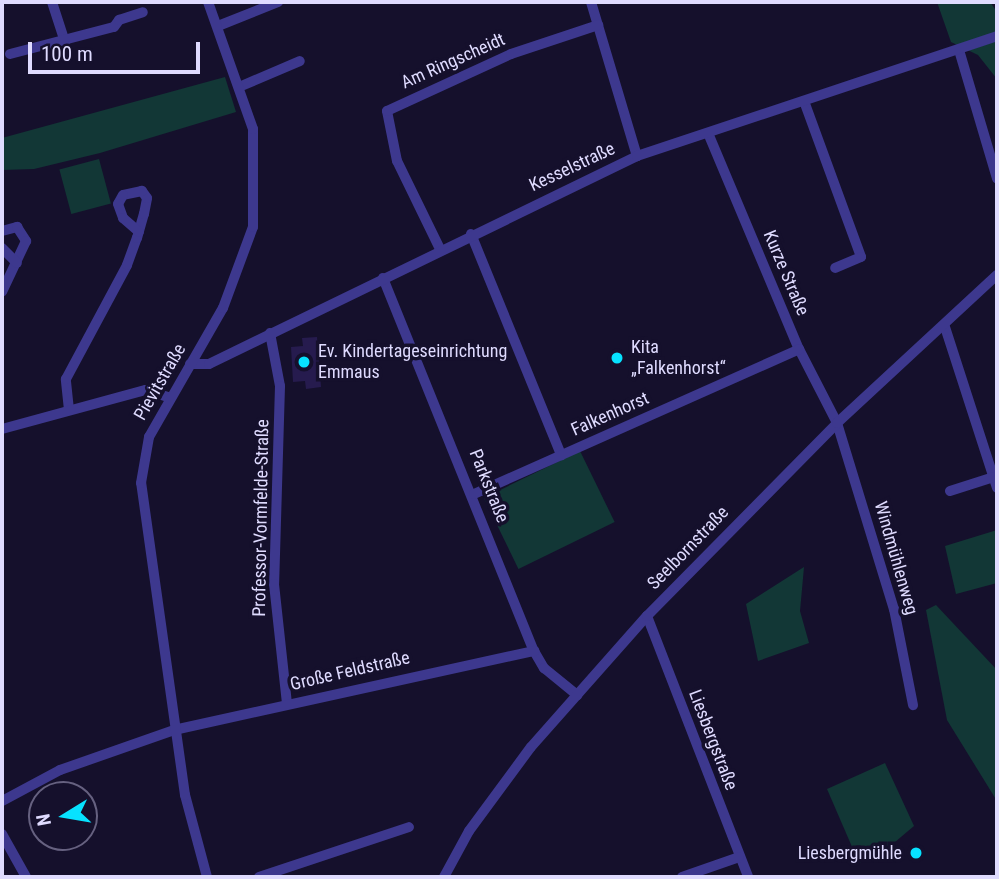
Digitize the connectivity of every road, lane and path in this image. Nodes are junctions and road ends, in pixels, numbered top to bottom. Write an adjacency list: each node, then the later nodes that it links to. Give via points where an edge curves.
1 (52, 2): 9 (street)
2 (208, 2): 7 (street, Pievitstraße)
3 (278, 2): 7 (street)
4 (591, 2): 6 (street)
5 (143, 12): 9 (street)
6 (598, 25): 16 (street); 22 (street, Am Ringscheidt, via 511,54 387,111 397,161)
7 (218, 26): 13 (street, Pievitstraße)
8 (992, 38): 10 (street, Kesselstraße)
9 (65, 42): 11 (street)
10 (959, 50): 14 (street, Kesselstraße); 17 (street)
11 (10, 54)
12 (300, 61): 13 (street)
13 (239, 87): 31 (street, Pievitstraße, via 256,152 253,227 230,295)
14 (804, 101): 15 (street, Kesselstraße); 24 (street, via 861,257)
15 (708, 134): 16 (street, Kesselstraße); 30 (street, Kurze Straße)
16 (636, 156): 20 (street, Kesselstraße)
17 (997, 178)
18 (2, 231): 23 (street, via 17,227 26,234)
19 (139, 232): 33 (street, via 117,289 70,366)
20 (471, 234): 22 (street, Kesselstraße); 36 (street)
21 (2, 248): 23 (street)
22 (440, 249): 26 (street, Kesselstraße)
23 (17, 263): 27 (street)
24 (835, 268)
25 (997, 276): 28 (street, Seelbornstraße)
26 (383, 278): 29 (street, Kesselstraße); 39 (street, Parkstraße)
27 (2, 292)
28 (945, 327): 34 (street, Seelbornstraße); 37 (street)
29 (270, 333): 31 (street, Kesselstraße, via 209,363); 43 (street, Professor-Vormfelde-Straße, via 279,386 274,584)
30 (799, 349): 34 (street, Kurze Straße); 36 (street, Falkenhorst)
31 (190, 364): 32 (street, Pievitstraße)
32 (168, 397): 33 (street, via 146,390); 45 (street, Pievitstraße, via 149,437 141,483)
33 (69, 410): 35 (street)
34 (837, 423): 40 (street, Seelbornstraße); 44 (street, Windmühlenweg, via 894,609)
35 (2, 429)
36 (561, 455): 39 (street, Falkenhorst)
37 (996, 482): 38 (street)
38 (950, 491)
39 (474, 495): 41 (street, Parkstraße)
40 (647, 616): 42 (street, Seelbornstraße); 49 (street, Liesbergstraße)
41 (534, 651): 42 (street, Parkstraße, via 544,668); 43 (street, Große Feldstraße)
42 (577, 695): 54 (street, Seelbornstraße, via 469,831)
43 (287, 704): 45 (street, Große Feldstraße)
44 (913, 705)
45 (174, 730): 46 (street, Große Feldstraße, via 60,770); 52 (street, Pievitstraße)
46 (2, 801)
47 (409, 827): 53 (street)
48 (2, 834): 51 (street)
49 (739, 858): 50 (street); 56 (street, Liesbergstraße)
50 (695, 875): 55 (street)
51 (26, 877)
52 (207, 877)
53 (260, 877)
54 (444, 877)
55 (682, 877)
56 (748, 877)

